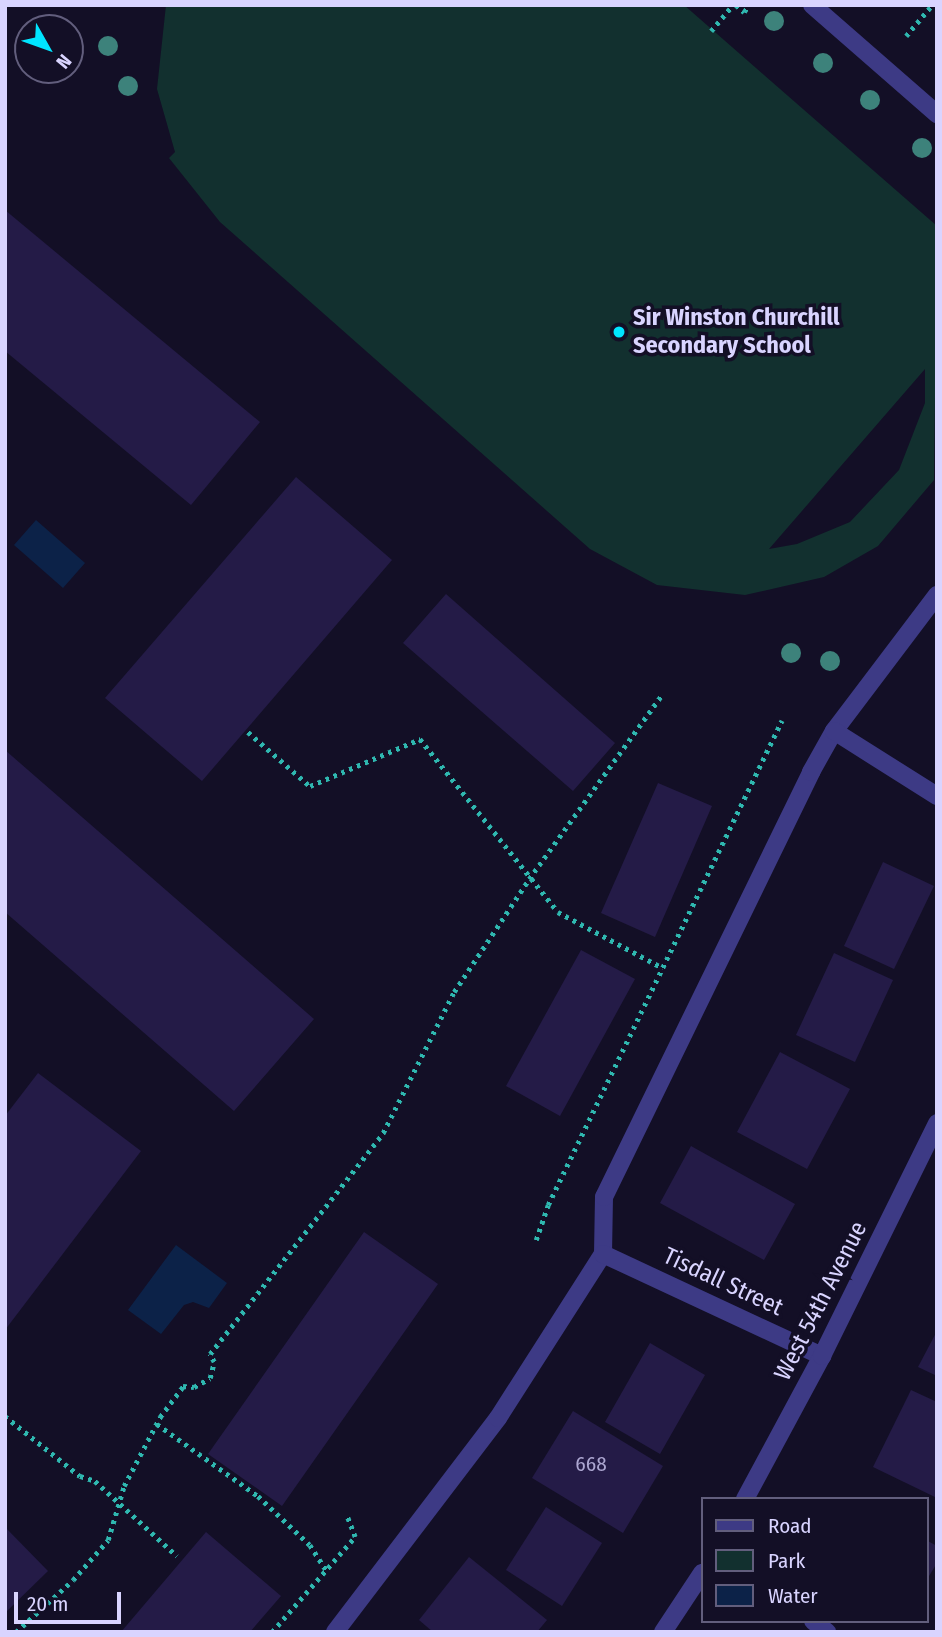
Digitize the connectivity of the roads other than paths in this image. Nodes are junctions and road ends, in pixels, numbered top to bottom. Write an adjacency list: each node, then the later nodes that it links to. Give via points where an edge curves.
1 (812, 5): 2 (street)
2 (937, 114)
3 (937, 595): 4 (street)
4 (834, 731): 5 (street); 7 (street, via 604,1198)
5 (937, 796)
6 (937, 1123): 8 (street, West 54th Avenue)
7 (603, 1254): 8 (street, Tisdall Street); 11 (street, via 498,1419)
8 (822, 1356): 9 (street, West 54th Avenue)
9 (746, 1497)
10 (701, 1575): 12 (street)
11 (335, 1632)
12 (663, 1632)

